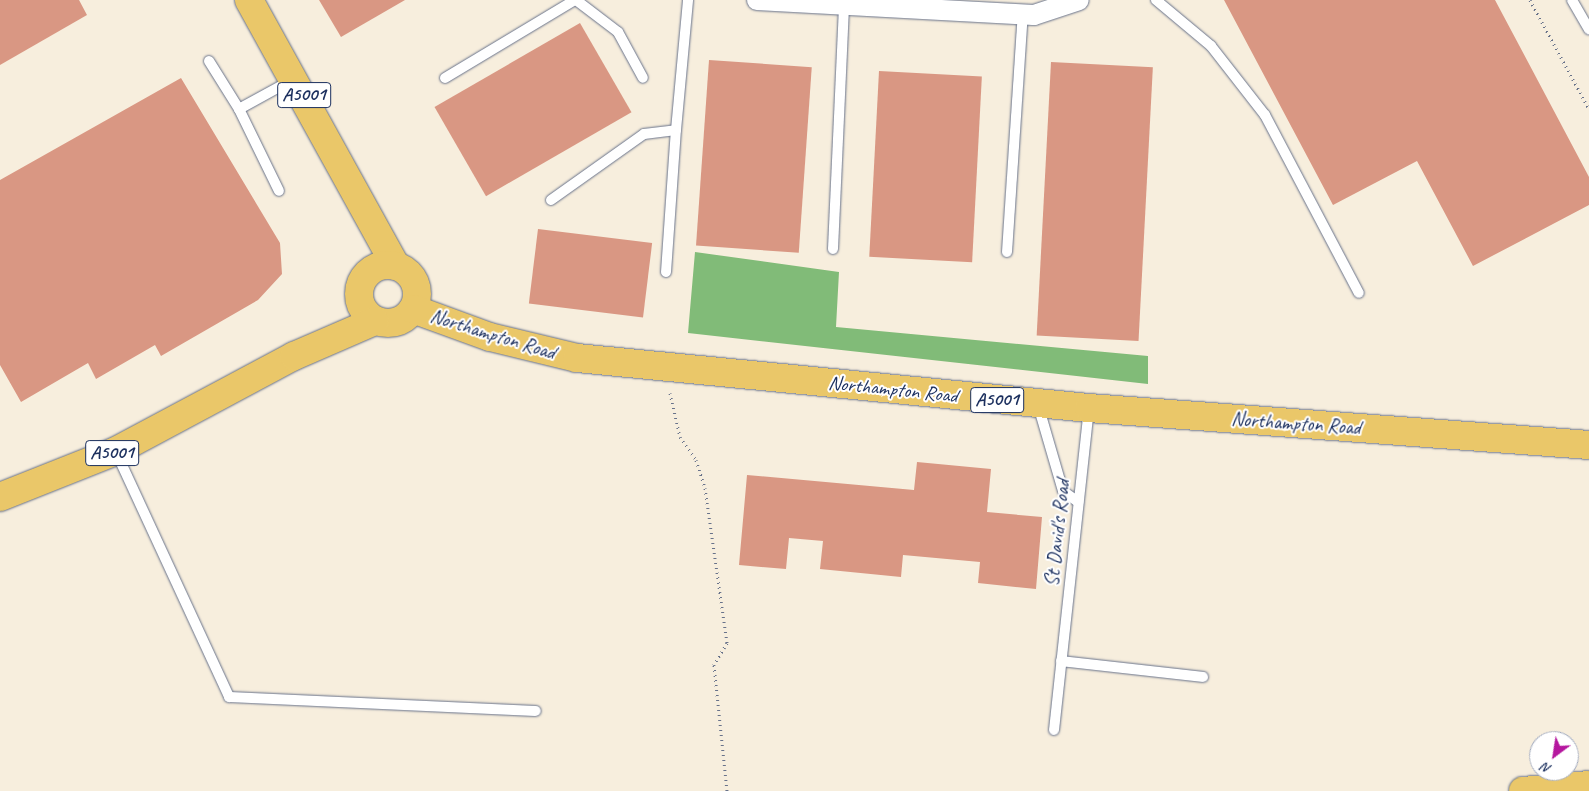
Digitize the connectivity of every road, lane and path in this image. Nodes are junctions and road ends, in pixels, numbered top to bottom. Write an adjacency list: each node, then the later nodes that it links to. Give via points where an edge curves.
1 (249, 0): 13 (main road, A5001)
2 (575, 0): 14 (lane); 15 (lane, via 618,32)
3 (688, 0): 18 (lane)
4 (758, 0): 9 (street)
5 (1079, 0): 10 (street, via 1063,8)
6 (1156, 0): 27 (lane, via 1211,46 1265,115)
7 (1530, 0): 17 (path)
8 (1572, 0): 11 (lane)
9 (844, 5): 10 (street); 22 (lane)
10 (1022, 14): 23 (lane)
11 (1589, 29)
12 (209, 61): 16 (lane)
13 (295, 78): 16 (lane); 20 (main road, A5001)
14 (445, 78)
15 (643, 78)
16 (239, 109): 19 (lane)
17 (1589, 109)
18 (676, 130): 21 (lane, via 644,134); 26 (lane)
19 (279, 191)
20 (353, 193): 24 (main road); 25 (main road)
21 (551, 200)
22 (833, 249)
23 (1007, 252)
24 (396, 266): 25 (main road); 28 (main road, via 416,285)
25 (370, 271): 29 (main road, via 361,285)
26 (666, 272)
27 (1359, 294)
28 (413, 309): 29 (main road, via 396,322); 30 (main road, Northampton Road / A5001, via 538,350)
29 (367, 311): 34 (main road, A5001, via 294,356)
30 (663, 366): 31 (main road, Northampton Road / A5001); 42 (path, via 680,437 696,460 705,488 727,643 714,665)
31 (1038, 404): 32 (main road, Northampton Road / A5001); 36 (lane, via 1063,491)
32 (1089, 408): 33 (main road, Northampton Road / A5001); 36 (lane, St David's Road)
33 (1589, 445)
34 (116, 451): 35 (main road, A5001); 39 (lane, via 229,697)
35 (0, 497)
36 (1078, 502): 37 (lane, St David's Road)
37 (1061, 661): 38 (lane); 40 (lane, St David's Road)
38 (1203, 677)
39 (536, 711)
40 (1054, 730)
41 (1589, 785): 43 (main road)
42 (726, 791)
43 (1523, 791)

